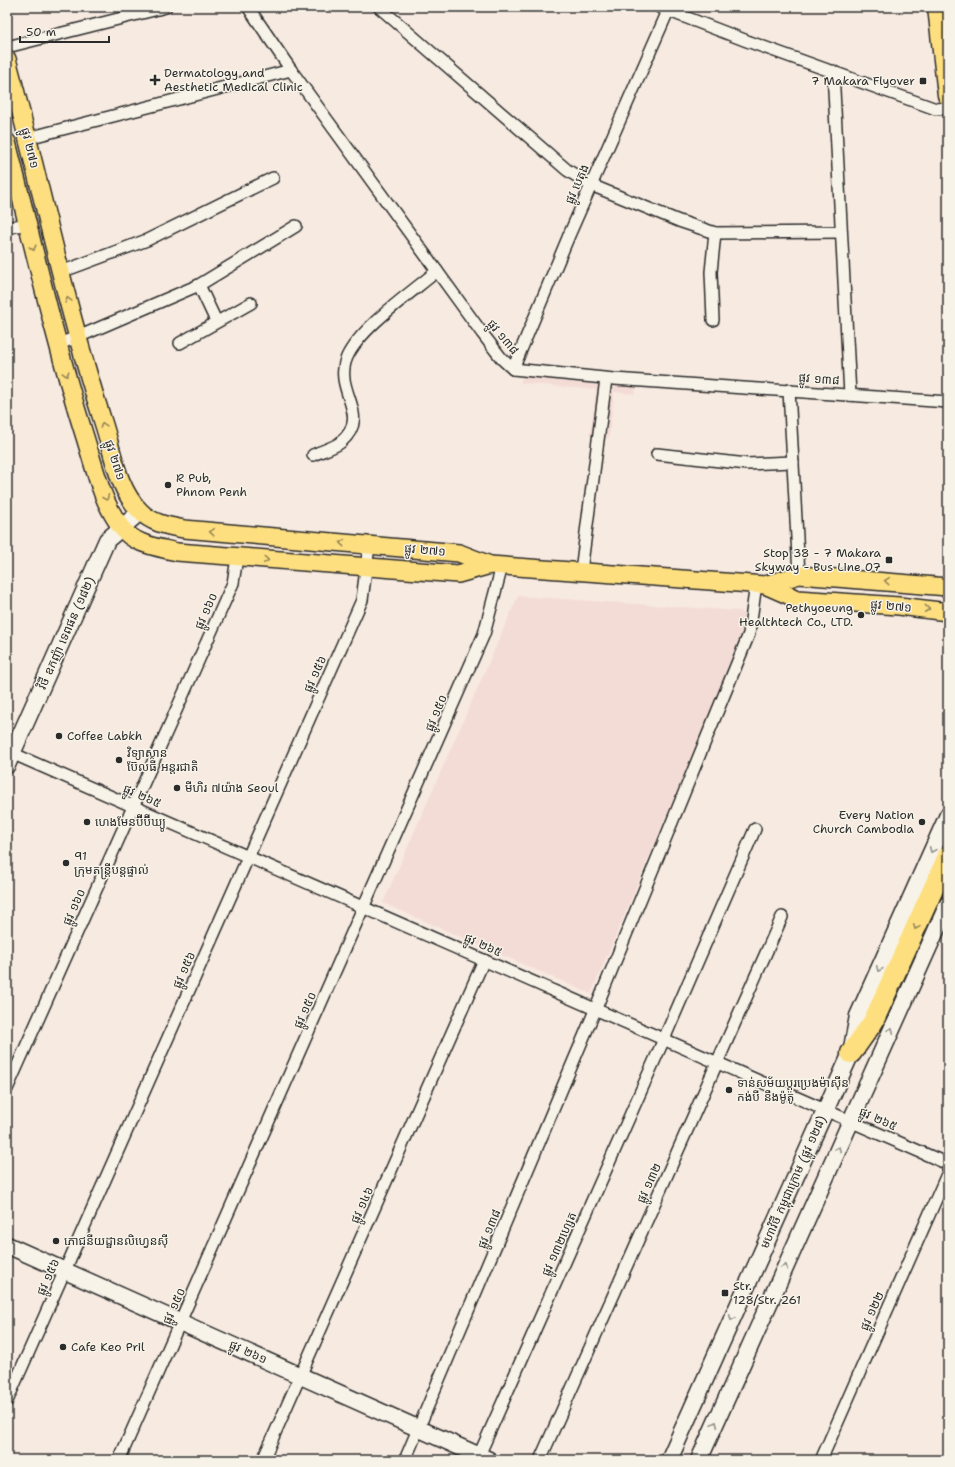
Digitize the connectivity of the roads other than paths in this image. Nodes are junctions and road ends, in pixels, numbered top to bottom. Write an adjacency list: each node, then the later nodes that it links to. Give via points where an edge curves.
1 (166, 7): 6 (street)
2 (248, 7): 8 (street, ផ្លូវ ១៣៨)
3 (379, 7): 15 (street, via 567,170)
4 (938, 7): 10 (highway)
5 (664, 9): 9 (street); 15 (street, ផ្លូវ បេតុង)
6 (7, 46)
7 (7, 59): 12 (main road, ផ្លូវ ២៧១)
8 (291, 70): 12 (street); 21 (street, ផ្លូវ ១៣៨)
9 (833, 71): 11 (street, via 936,109); 19 (street)
10 (948, 95)
11 (948, 108)
12 (28, 138): 22 (main road, ផ្លូវ ២៧១)
13 (7, 142): 16 (main road, ផ្លូវ ២៧១)
14 (273, 178): 22 (street, via 147,240)
15 (591, 185): 20 (street); 30 (street, ផ្លូវ បេតុង)
16 (26, 224): 18 (street); 29 (main road, ផ្លូវ ២៧១, one-way to 29)
17 (296, 226): 23 (street)
18 (7, 228)
19 (841, 232): 20 (street); 33 (street)
20 (715, 233): 25 (street, via 711,272)
21 (437, 271): 30 (street, ផ្លូវ ១៣៨, via 502,360); 36 (street, via 356,341 346,358 343,376 355,413 353,428 340,443)
22 (61, 272): 27 (main road, ផ្លូវ ២៧១, one-way to 22)
23 (199, 285): 26 (street); 27 (street)
24 (251, 303): 26 (street)
25 (713, 320)
26 (216, 321): 28 (street)
27 (78, 337): 29 (street); 38 (main road, ផ្លូវ ២៧១, one-way to 27, via 126,493 93,393)
28 (180, 343)
29 (58, 344): 39 (main road, ផ្លូវ ២៧១, one-way to 39, via 99,482)
30 (514, 368): 31 (street, ផ្លូវ ១៣៨)
31 (606, 379): 32 (street, ផ្លូវ ១៣៨); 44 (street)
32 (789, 390): 33 (street, ផ្លូវ ១៣៨); 37 (street)
33 (850, 394): 34 (street, ផ្លូវ ១៣៨)
34 (948, 402)
35 (657, 454): 37 (street, via 747,464)
36 (313, 455)
37 (793, 462): 45 (street)
38 (140, 512): 39 (main road, វិថី ឧកញ៉ា ទេពផន (១៨២)); 40 (main road, ផ្លូវ ២៧១, one-way to 38, via 184,529 156,523)
39 (121, 528): 41 (main road, ផ្លូវ ២៧១, via 137,541 150,546 177,552); 49 (main road, វិថី ឧកញ៉ា ទេពផន (១៨២), via 107,540)
40 (369, 546): 42 (main road, ផ្លូវ ២៧១, via 459,553); 43 (street, ផ្លូវ ១៥៦)
41 (237, 558): 43 (main road, ផ្លូវ ២៧១, one-way to 43); 50 (street, ផ្លូវ ១៦០, via 233,583)
42 (496, 565): 43 (main road, ផ្លូវ ២៧១, via 458,574); 44 (main road, ផ្លូវ ២៧១); 56 (street, ផ្លូវ ១៥០, via 484,634)
43 (367, 568): 54 (street, ផ្លូវ ១៥៦, via 362,600)
44 (581, 571): 46 (main road, ផ្លូវ ២៧១)
45 (799, 575): 46 (main road, ផ្លូវ ២៧១); 47 (main road, ផ្លូវ ២៧១, one-way to 45)
46 (760, 584): 48 (main road, ផ្លូវ ២៧១, one-way to 48, via 797,599); 59 (street, ផ្លូវ ១៣៨, via 749,634)
47 (945, 585)
48 (948, 612)
49 (9, 756): 50 (street, ផ្លូវ ២៦៥)
50 (134, 806): 54 (street, ផ្លូវ ២៦៥); 63 (street, ផ្លូវ ១៦០)
51 (948, 815): 61 (main road, មហាវិថី កម្ពុជាក្រោម (ផ្លូវ ១២៨), one-way to 61, via 858,1016)
52 (755, 829): 60 (street, ផ្លូវ ១៣២ហ្សេត)
53 (948, 856): 61 (highway, one-way to 61, via 873,1022)
54 (249, 857): 56 (street, ផ្លូវ ២៦៥); 69 (street, ផ្លូវ ១៥៦)
55 (948, 904): 65 (main road, one-way to 55)
56 (364, 908): 58 (street, ផ្លូវ ២៦៥); 70 (street, ផ្លូវ ១៥០)
57 (782, 917): 62 (street, ផ្លូវ ១៣២)
58 (484, 960): 59 (street, ផ្លូវ ២៦៥); 71 (street, ផ្លូវ ១៤៦)
59 (596, 1008): 60 (street, ផ្លូវ ២៦៥); 73 (street, ផ្លូវ ១៣៨)
60 (664, 1040): 62 (street, ផ្លូវ ២៦៥); 74 (street, ផ្លូវ ១៣២ហ្សេត)
61 (851, 1053): 64 (main road, មហាវិថី កម្ពុជាក្រោម (ផ្លូវ ១២៨))
62 (717, 1062): 64 (street, ផ្លូវ ២៦៥); 78 (street, ផ្លូវ ១៣២)
63 (7, 1089)
64 (825, 1110): 65 (street, ផ្លូវ ២៦៥); 79 (main road, មហាវិថី កម្ពុជាក្រោម (ផ្លូវ ១២៨), one-way to 79)
65 (851, 1121): 66 (street, ផ្លូវ ២៦៥); 80 (main road, one-way to 65)
66 (948, 1164)
67 (948, 1172): 81 (street, ផ្លូវ ១២២)
68 (7, 1245): 69 (main road, ផ្លូវ ២៦១)
69 (65, 1271): 70 (main road, ផ្លូវ ២៦១); 72 (street, ផ្លូវ ១៥៦)
70 (181, 1322): 71 (main road, ផ្លូវ ២៦១); 75 (street, ផ្លូវ ១៥០)
71 (301, 1376): 73 (main road, ផ្លូវ ២៦១); 76 (street, ផ្លូវ ១៤៦)
72 (7, 1401)
73 (419, 1429): 74 (main road, ផ្លូវ ២៦១); 77 (street, ផ្លូវ ១៣៨)
74 (482, 1459)
75 (120, 1460)
76 (263, 1460)
77 (405, 1460)
78 (540, 1460)
79 (669, 1460)
80 (699, 1460)
81 (821, 1460)

